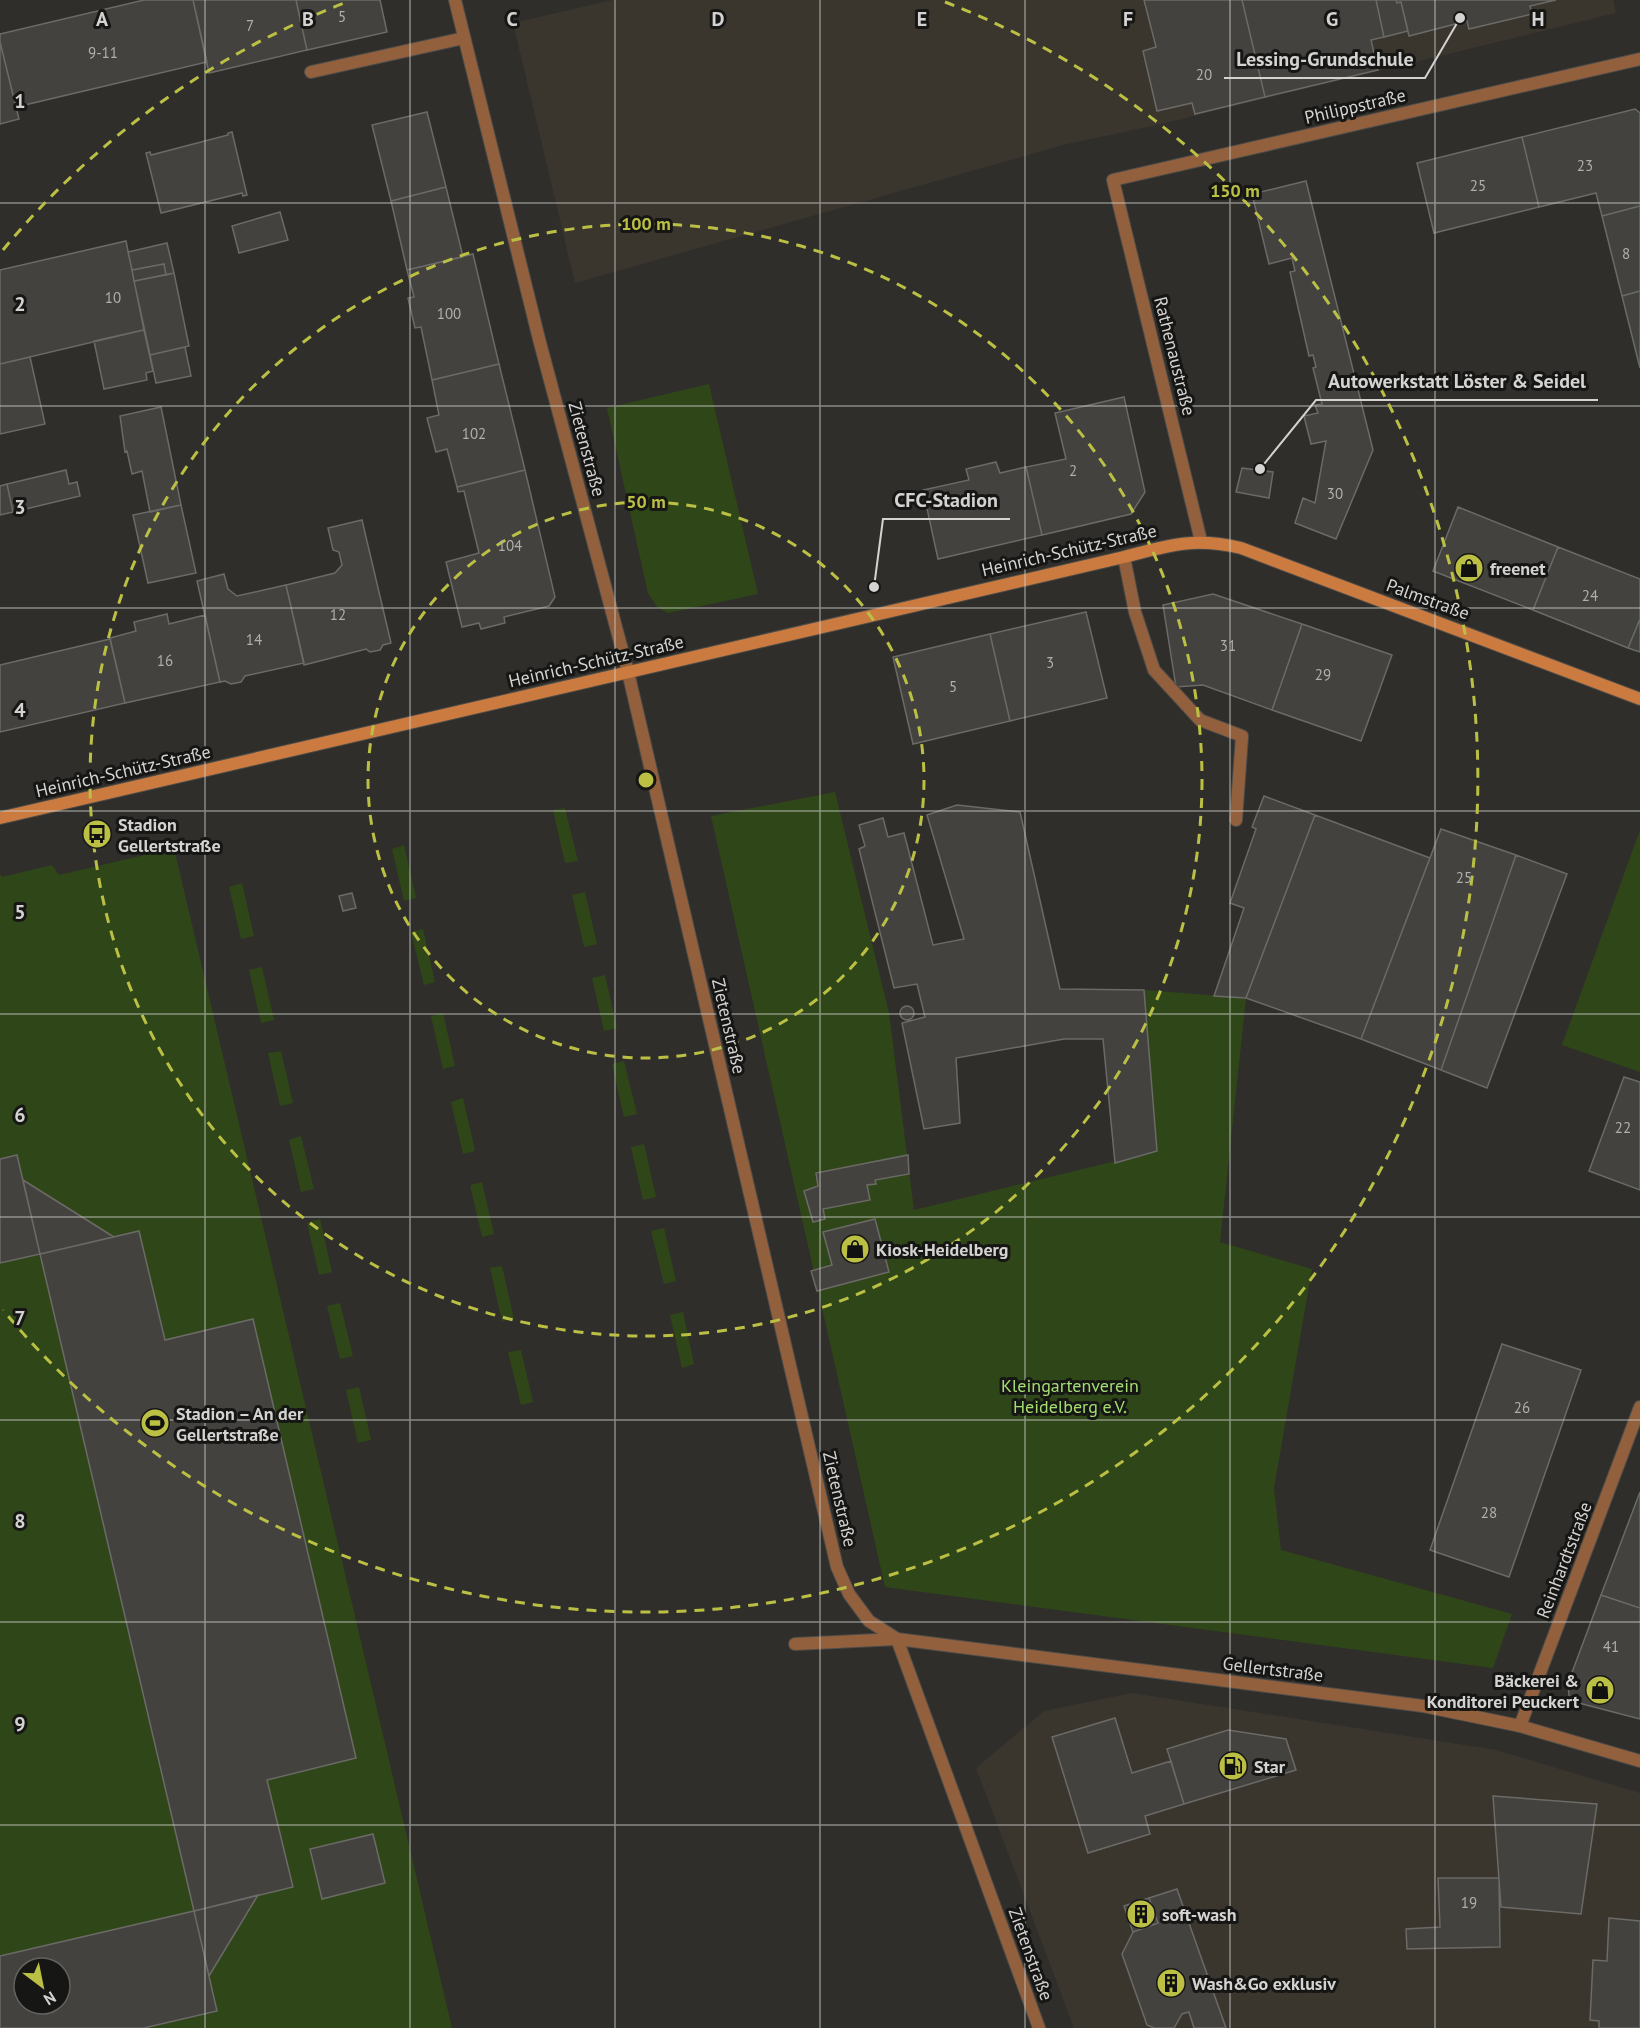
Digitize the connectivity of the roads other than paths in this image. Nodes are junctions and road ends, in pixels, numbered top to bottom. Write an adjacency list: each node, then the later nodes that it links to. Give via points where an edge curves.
1 (455, 0): 2 (street, Zietenstraße)
2 (464, 38): 4 (street); 8 (street, Zietenstraße, via 538,339)
3 (1640, 58): 5 (street, Philippstraße)
4 (311, 72)
5 (1113, 180): 6 (street, Rathenaustraße)
6 (1201, 541): 7 (main road, Heinrich-Schütz-Straße); 9 (main road, Palmstraße, via 1240,548)
7 (1124, 557): 8 (main road, Heinrich-Schütz-Straße); 11 (street, via 1135,612 1154,670 1200,720 1242,736)
8 (628, 672): 10 (main road, Heinrich-Schütz-Straße); 13 (street, Zietenstraße, via 837,1567 849,1594 870,1621)
9 (1640, 699)
10 (0, 818)
11 (1236, 820)
12 (1640, 1407): 15 (street, Reinhardtstraße)
13 (897, 1639): 14 (street, Gellertstraße); 15 (street, Gellertstraße, via 1402,1703); 17 (street, Zietenstraße)
14 (795, 1644)
15 (1520, 1726): 16 (street, Gellertstraße)
16 (1640, 1761)
17 (1039, 2028)

